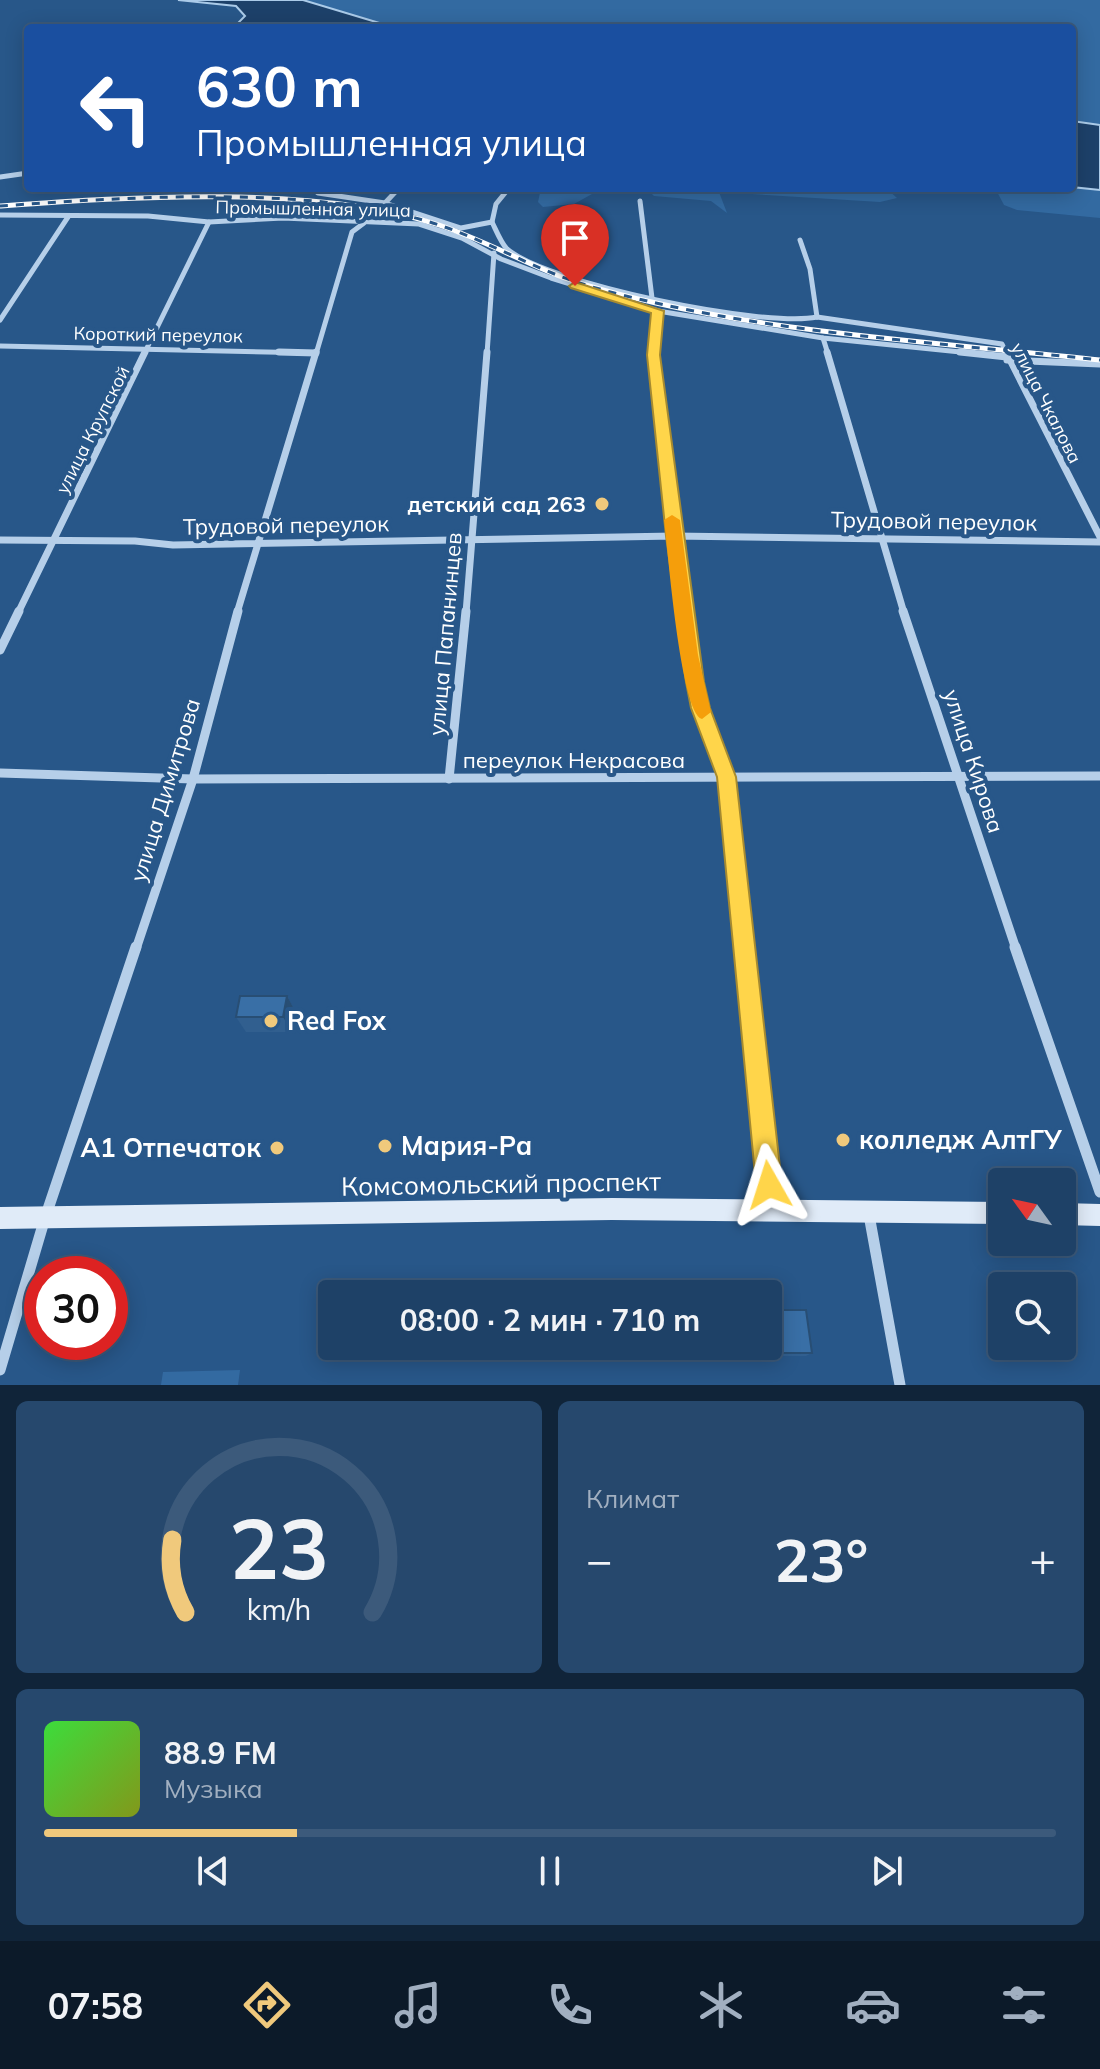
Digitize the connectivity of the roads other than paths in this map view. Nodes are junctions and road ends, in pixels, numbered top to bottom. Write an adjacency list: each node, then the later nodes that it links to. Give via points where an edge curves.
1 (24, 174): 2 (street)
2 (0, 177)
3 (326, 192): 7 (street, Промышленная улица)
4 (395, 192): 7 (street)
5 (506, 192): 12 (street)
6 (640, 201): 17 (street)
7 (385, 203): 12 (street, Промышленная улица, via 461,228)
8 (583, 213): 16 (street, via 583,234)
9 (0, 215): 10 (street, Промышленная улица)
10 (68, 217): 11 (street, Промышленная улица); 20 (street)
11 (209, 222): 13 (street, Промышленная улица, via 283,218); 23 (street, улица Крупской)
12 (492, 222): 16 (street, via 506,248)
13 (364, 223): 15 (street, Промышленная улица, via 431,226); 24 (street, улица Димитрова, via 352,232)
14 (800, 240): 19 (street)
15 (494, 253): 18 (street, Промышленная улица, via 551,278); 32 (street, улица Папанинцев)
16 (567, 273): 17 (street)
17 (652, 298): 19 (street, via 775,320)
18 (658, 311): 21 (street, Промышленная улица); 27 (street, via 654,355)
19 (817, 317): 25 (street, улица Чкалова, via 979,338 1002,344)
20 (0, 320)
21 (823, 338): 25 (street, Промышленная улица); 28 (street, улица Кирова)
22 (0, 346): 23 (street, Короткий переулок)
23 (150, 349): 24 (street, Короткий переулок); 30 (street, улица Крупской)
24 (316, 353): 33 (street, улица Димитрова)
25 (1007, 358): 26 (street); 31 (street, улица Чкалова)
26 (1100, 364)
27 (674, 536): 28 (street, Трудовой переулок); 32 (street, Трудовой переулок); 38 (street, via 700,708)
28 (879, 538): 31 (street, Трудовой переулок); 36 (street, улица Кирова)
29 (0, 540): 30 (street, Трудовой переулок)
30 (52, 540): 33 (street, Трудовой переулок); 34 (street, улица Крупской)
31 (1100, 540)
32 (473, 542): 33 (street, Трудовой переулок); 40 (street, улица Папанинцев)
33 (256, 543): 39 (street, улица Димитрова)
34 (0, 650)
35 (0, 773): 39 (street, переулок Некрасова)
36 (960, 776): 37 (street, переулок Некрасова); 38 (street, переулок Некрасова); 41 (street, улица Кирова)
37 (1100, 776)
38 (726, 777): 40 (street, переулок Некрасова); 43 (street)
39 (193, 779): 40 (street, переулок Некрасова); 48 (street, улица Димитрова)
40 (449, 779)
41 (1100, 1192)
42 (868, 1210): 43 (main road, Комсомольский проспект); 44 (main road, Комсомольский проспект); 50 (street)
43 (772, 1211): 48 (main road, Комсомольский проспект)
44 (988, 1213)
45 (1076, 1214): 46 (main road)
46 (1100, 1215)
47 (0, 1218): 48 (main road, Комсомольский проспект)
48 (45, 1218): 49 (street, улица Димитрова)
49 (0, 1370)
50 (900, 1385)

